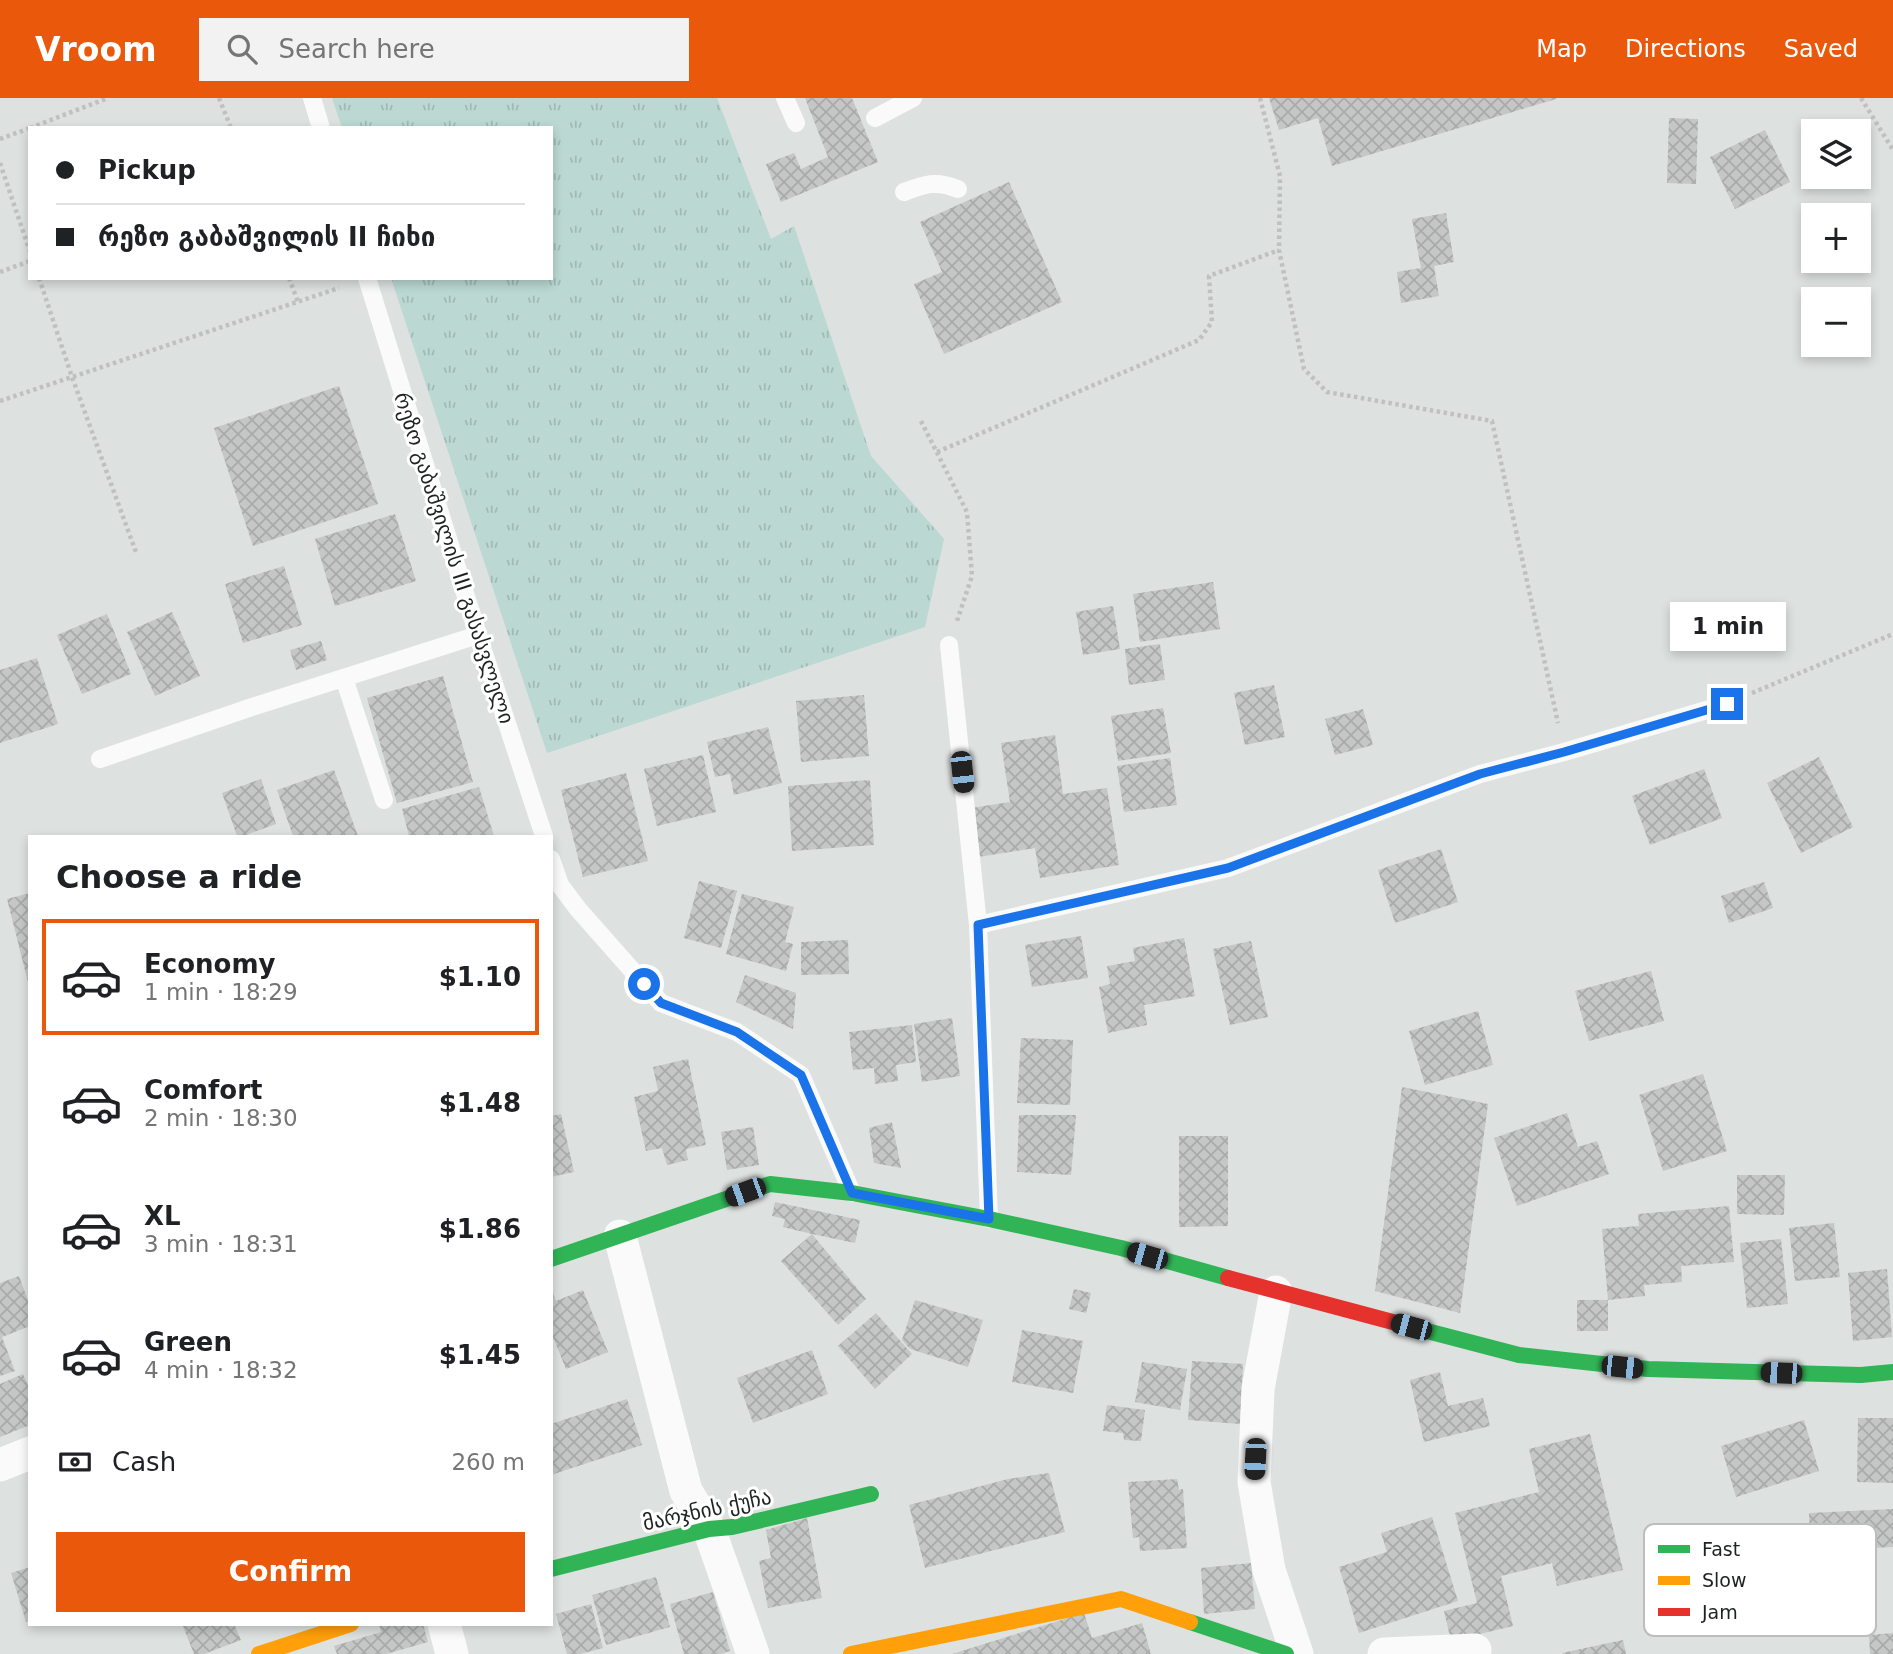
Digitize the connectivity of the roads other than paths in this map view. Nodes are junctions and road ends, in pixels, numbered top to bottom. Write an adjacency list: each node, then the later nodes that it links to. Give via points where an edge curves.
1 (312, 98): 6 (lane)
2 (785, 98): 5 (lane)
3 (913, 98): 4 (lane)
4 (875, 118)
5 (796, 122)
6 (320, 126)
7 (958, 189): 8 (lane, via 937,183)
8 (904, 192)
9 (367, 280): 10 (lane, რეზო გაბაშვილის III გასასვლელი)
10 (478, 635): 12 (lane); 16 (lane, რეზო გაბაშვილის III გასასვლელი)
11 (949, 645): 18 (lane)
12 (344, 678): 14 (lane); 15 (lane)
13 (1727, 704): 18 (lane, via 1480,774 1228,868)
14 (100, 759)
15 (384, 800)
16 (544, 835)
17 (553, 865): 19 (lane, via 560,885 578,909 661,1003 737,1032 801,1075)
18 (978, 925): 20 (lane)
19 (852, 1193): 20 (street); 21 (street, via 770,1184)
20 (989, 1219): 23 (street, via 1121,1248)
21 (620, 1236): 22 (street); 28 (street, via 686,1491)
22 (553, 1258)
23 (1276, 1292): 24 (street, via 1519,1355 1648,1369); 38 (street, via 1258,1389 1254,1482 1269,1570)
24 (1893, 1372)
25 (28, 1454): 26 (street)
26 (0, 1465)
27 (871, 1494): 28 (street, მარჯნის ქუჩა)
28 (709, 1529): 29 (street, მარჯნის ქუჩა); 35 (street)
29 (553, 1568)
30 (345, 1626): 33 (street)
31 (445, 1626): 34 (street)
32 (1475, 1650): 39 (street)
33 (259, 1654)
34 (452, 1654)
35 (753, 1654)
36 (853, 1654): 37 (street, via 1121,1599)
37 (1286, 1654)
38 (1297, 1654)
39 (1384, 1654)

